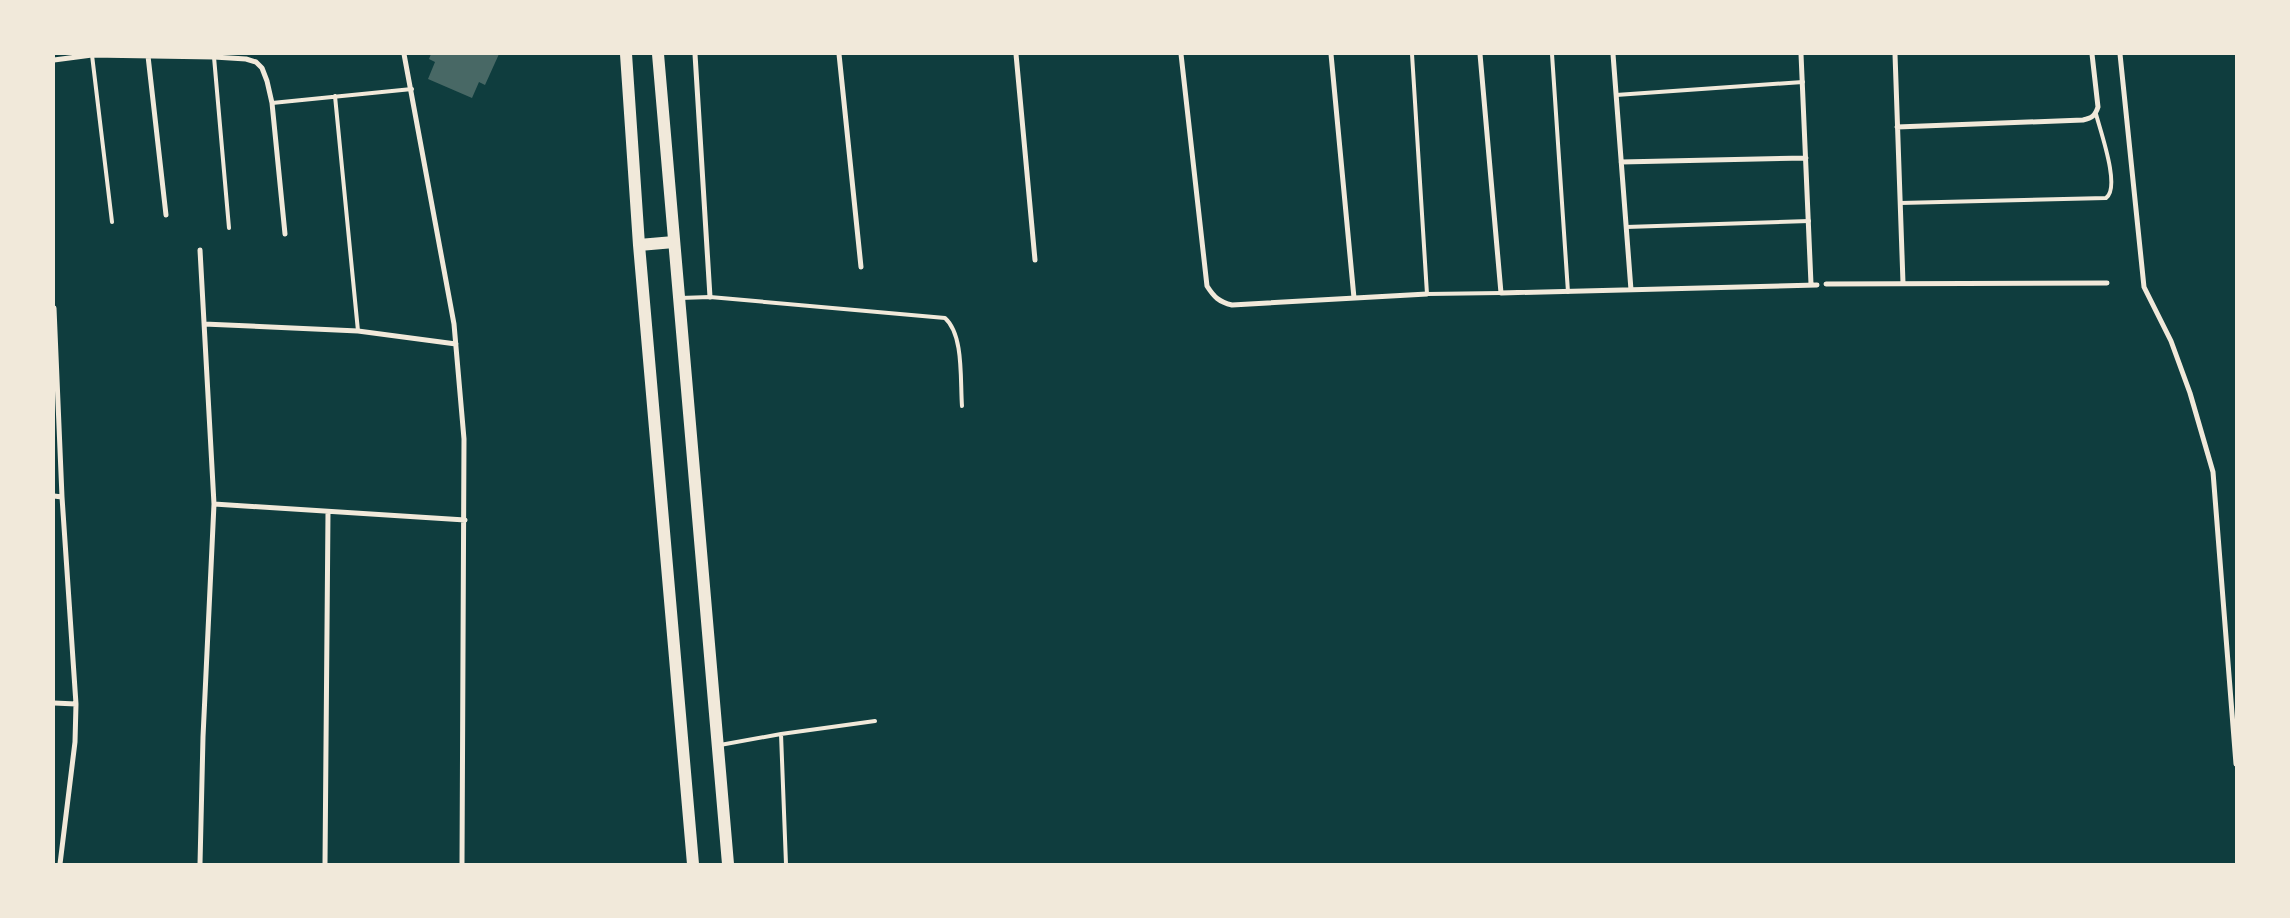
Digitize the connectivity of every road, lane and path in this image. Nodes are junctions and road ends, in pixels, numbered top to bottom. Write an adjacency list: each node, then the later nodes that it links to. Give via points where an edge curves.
1 (404, 54): 22 (street)
2 (626, 54): 38 (main road)
3 (658, 54): 37 (main road)
4 (695, 54): 49 (street)
5 (839, 54): 41 (street)
6 (1016, 54): 40 (street)
7 (1181, 54): 51 (street, via 1207,286 1214,297 1232,305)
8 (1331, 54): 51 (street)
9 (1412, 54): 48 (lane)
10 (1480, 54): 47 (street)
11 (1552, 54): 46 (lane)
12 (1613, 54): 23 (street)
13 (1801, 54): 21 (street)
14 (1895, 54): 27 (street)
15 (2092, 54): 26 (street, via 2098,102)
16 (2120, 54): 67 (street, via 2144,287 2190,393 2214,472)
17 (92, 55): 18 (street); 20 (street); 33 (lane)
18 (148, 56): 19 (street); 31 (street)
19 (214, 57): 25 (street, via 256,62 262,68); 34 (lane)
20 (54, 60)
21 (1803, 82): 23 (lane); 28 (street)
22 (412, 90): 24 (lane); 55 (street)
23 (1616, 95): 29 (street)
24 (335, 96): 25 (lane); 54 (lane)
25 (272, 103): 36 (street)
26 (2096, 114): 27 (street, via 2083,120); 30 (lane, via 2111,179 2112,191 2106,198)
27 (1898, 127): 30 (street)
28 (1806, 158): 29 (street); 32 (street)
29 (1621, 162): 35 (street)
30 (1900, 203): 42 (street)
31 (166, 215)
32 (1810, 221): 35 (lane); 45 (street, via 1814,285)
33 (112, 222)
34 (229, 228)
35 (1626, 228): 45 (street)
36 (285, 234)
37 (674, 242): 38 (main road); 50 (main road)
38 (638, 245): 72 (main road)
39 (200, 250): 53 (street)
40 (1035, 260)
41 (861, 267)
42 (1903, 283): 43 (street); 44 (street)
43 (2107, 283)
44 (1826, 284)
45 (1631, 290): 46 (street)
46 (1568, 292): 47 (street)
47 (1501, 293): 48 (lane)
48 (1427, 294): 51 (street)
49 (710, 297): 50 (lane); 56 (lane, via 945,318 957,335)
50 (678, 298): 66 (main road)
51 (1354, 298)
52 (54, 308): 58 (street)
53 (204, 324): 54 (street); 59 (street)
54 (358, 331): 55 (street)
55 (456, 344): 61 (street, via 464,439)
56 (962, 406)
57 (54, 496): 58 (street)
58 (62, 497): 63 (street)
59 (214, 504): 60 (street); 69 (street)
60 (328, 512): 61 (street); 70 (street)
61 (465, 520): 71 (street)
62 (54, 703): 63 (street)
63 (76, 704): 68 (street, via 75,742)
64 (875, 721): 65 (lane)
65 (781, 734): 66 (lane); 74 (lane)
66 (717, 745): 73 (main road)
67 (2236, 764)
68 (60, 864)
69 (200, 864)
70 (325, 864)
71 (462, 864)
72 (693, 864)
73 (728, 864)
74 (786, 864)

